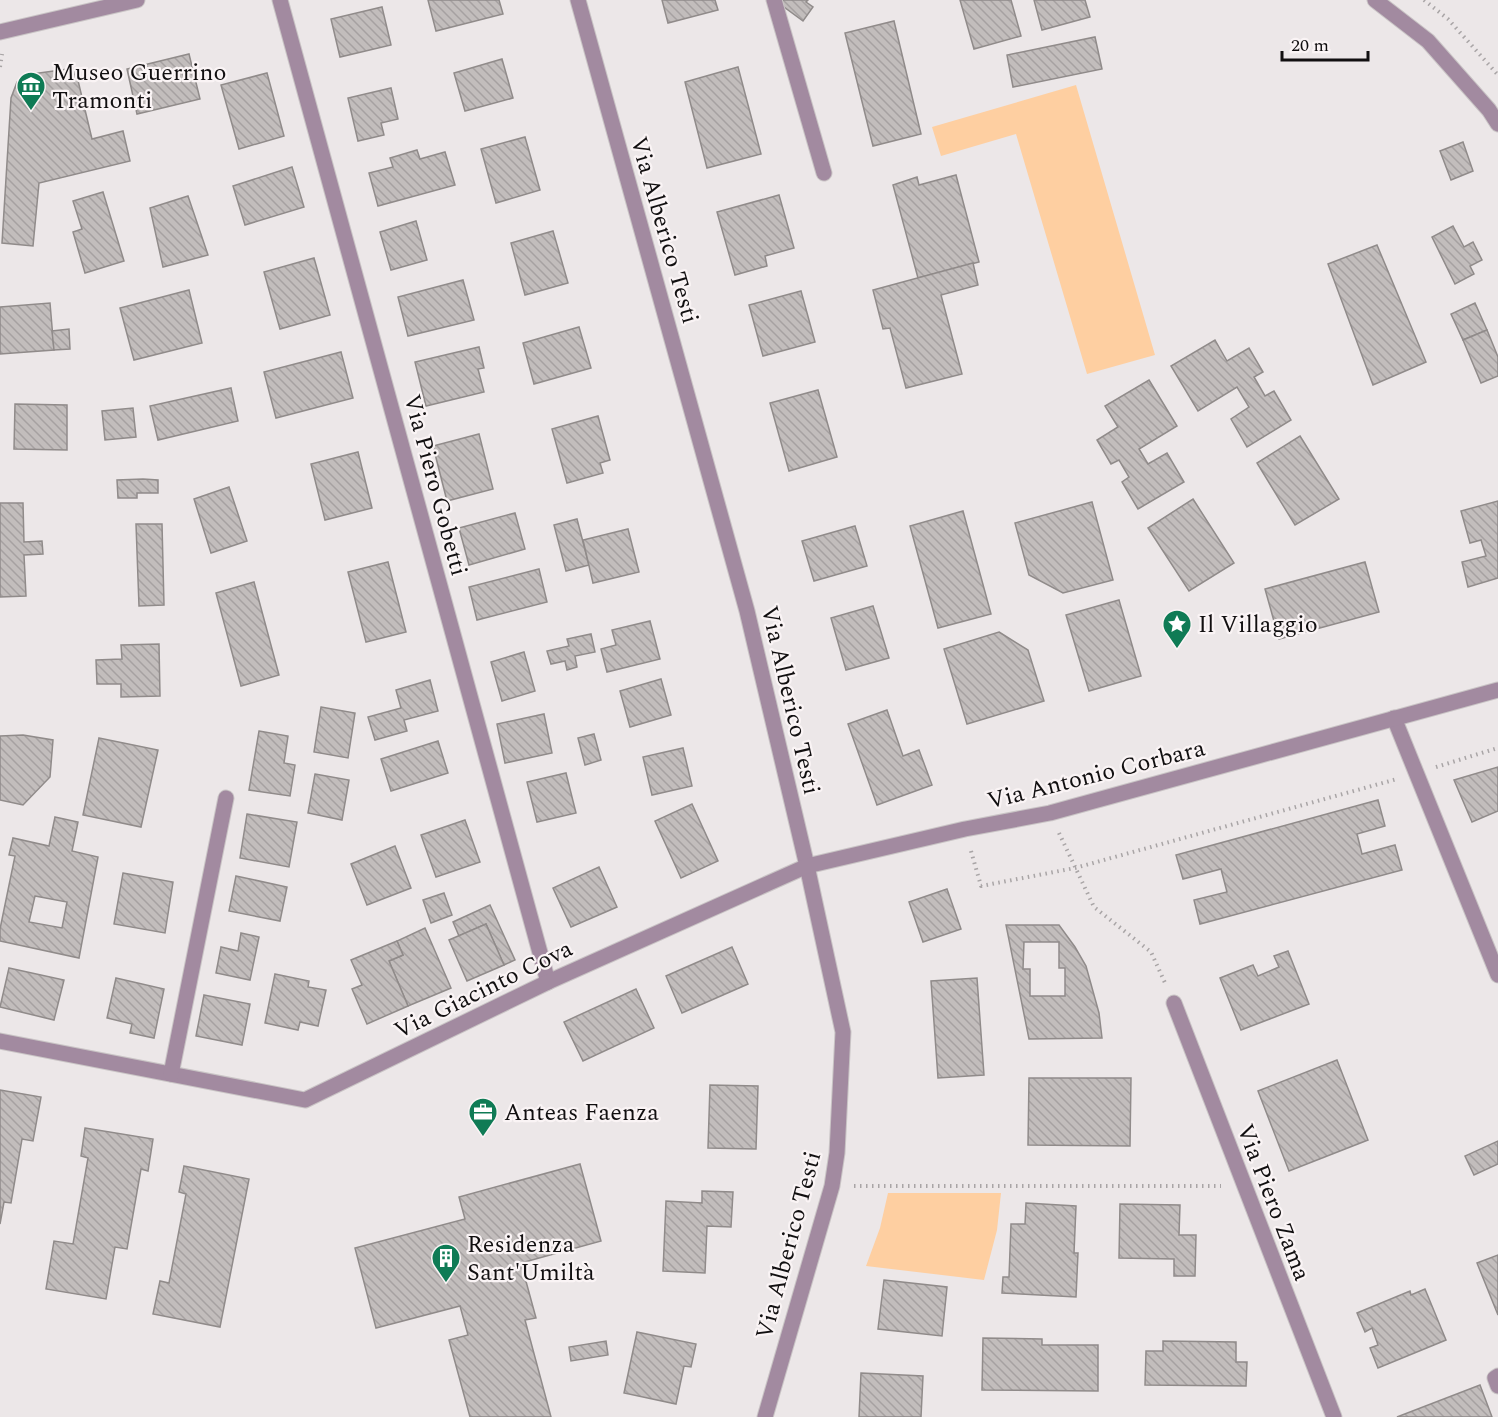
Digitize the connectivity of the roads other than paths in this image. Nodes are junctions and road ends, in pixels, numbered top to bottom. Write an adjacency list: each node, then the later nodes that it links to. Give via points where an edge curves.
1 (137, 0): 6 (street)
2 (280, 0): 14 (street, Via Piero Gobetti)
3 (578, 0): 12 (street, Via Alberico Testi, via 747,610)
4 (774, 0): 8 (street)
5 (1375, 0): 7 (street, via 1428,41)
6 (0, 32)
7 (1498, 124)
8 (824, 173)
9 (1498, 690): 10 (street, Via Antonio Corbara)
10 (1394, 718): 12 (street, Via Antonio Corbara, via 1050,813); 13 (street)
11 (226, 798): 17 (street)
12 (807, 867): 14 (street, Via Giacinto Cova); 20 (street, Via Alberico Testi, via 843,1032 837,1153 832,1186)
13 (1498, 975)
14 (548, 982): 17 (street, Via Giacinto Cova, via 306,1100)
15 (1174, 1003): 21 (street, Via Piero Zama)
16 (0, 1041): 17 (street, Via Giacinto Cova)
17 (171, 1074)
18 (1498, 1377): 19 (street)
19 (1498, 1386)
20 (765, 1417)
21 (1334, 1417)

